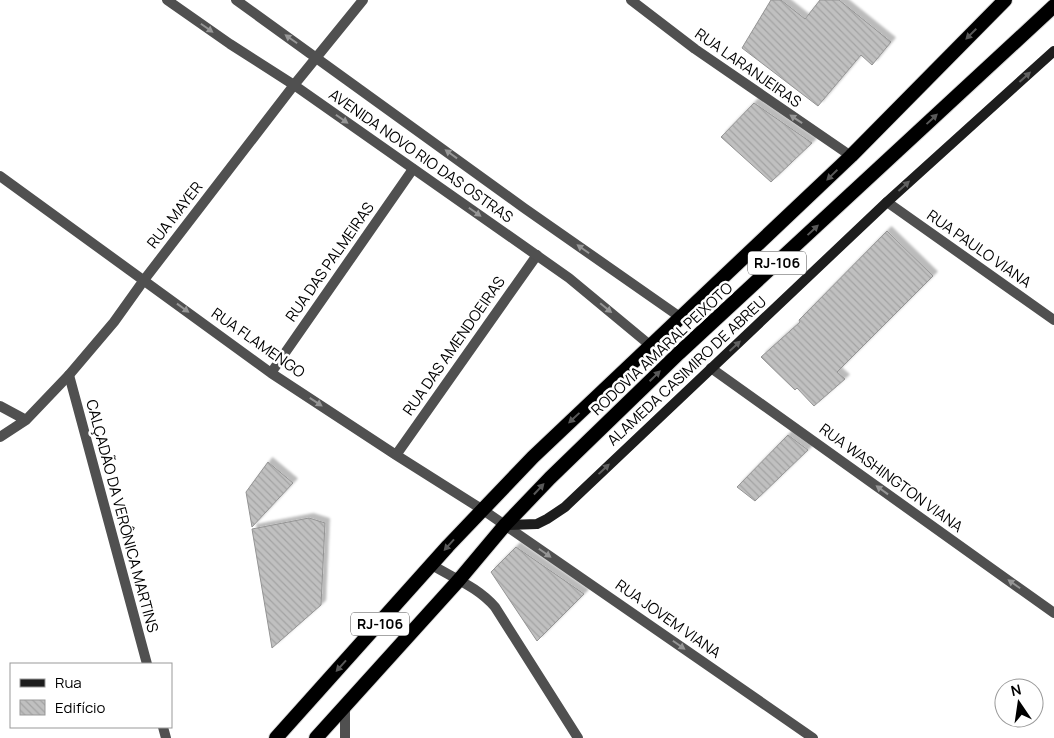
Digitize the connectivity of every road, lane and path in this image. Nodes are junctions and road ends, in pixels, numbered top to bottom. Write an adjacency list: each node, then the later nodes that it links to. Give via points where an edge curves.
1 (167, 0): 10 (street, AVENIDA NOVO RIO DAS OSTRAS, one-way to 10)
2 (236, 0): 9 (street, AVENIDA NOVO RIO DAS OSTRAS, one-way to 2)
3 (363, 0): 9 (street, RUA MAYER)
4 (631, 0): 11 (street, RUA LARANJEIRAS, one-way to 4, via 695,49)
5 (1005, 0): 11 (highway, RODOVIA AMARAL PEIXOTO / RJ-106, one-way to 11)
6 (1046, 0): 7 (street)
7 (1054, 6): 28 (highway, RODOVIA AMARAL PEIXOTO / RJ-106, one-way to 7, via 679,353)
8 (1054, 51): 14 (main road, ALAMEDA CASIMIRO DE ABREU, one-way to 8)
9 (316, 57): 10 (street, RUA MAYER); 17 (street, AVENIDA NOVO RIO DAS OSTRAS, one-way to 9)
10 (294, 85): 12 (street, AVENIDA NOVO RIO DAS OSTRAS, one-way to 12); 16 (street, RUA MAYER)
11 (851, 156): 17 (highway, RODOVIA AMARAL PEIXOTO / RJ-106, one-way to 17)
12 (413, 169): 15 (street, AVENIDA NOVO RIO DAS OSTRAS, one-way to 15); 21 (street, RUA DAS PALMEIRAS)
13 (0, 176): 16 (street, RUA FLAMENGO)
14 (887, 202): 18 (street, RUA PAULO VIANA); 20 (main road, ALAMEDA CASIMIRO DE ABREU, one-way to 14)
15 (537, 255): 19 (street, AVENIDA NOVO RIO DAS OSTRAS, one-way to 19); 26 (street, RUA DAS AMENDOEIRAS)
16 (144, 280): 21 (street, RUA FLAMENGO, one-way to 21); 22 (street, RUA MAYER)
17 (680, 316): 19 (highway, RODOVIA AMARAL PEIXOTO / RJ-106)
18 (1054, 320)
19 (651, 346): 27 (highway, RODOVIA AMARAL PEIXOTO / RJ-106, one-way to 27, via 533,457)
20 (711, 368): 28 (main road, ALAMEDA CASIMIRO DE ABREU, one-way to 20, via 537,524 565,507); 31 (street, RUA WASHINGTON VIANA, one-way to 20)
21 (271, 373): 26 (street, RUA FLAMENGO, one-way to 26)
22 (69, 375): 24 (street, RUA MAYER); 32 (street, CALÇADÃO DA VERÔNICA MARTINS)
23 (0, 406): 24 (street)
24 (26, 420): 25 (street, RUA MAYER)
25 (0, 437)
26 (396, 455): 27 (street, RUA FLAMENGO)
27 (483, 510): 28 (street, RUA FLAMENGO); 29 (highway, RODOVIA AMARAL PEIXOTO / RJ-106, one-way to 29)
28 (505, 525): 30 (highway, RODOVIA AMARAL PEIXOTO / RJ-106); 38 (street, RUA JOVEM VIANA, one-way to 38)
29 (432, 565): 30 (street); 34 (highway, RODOVIA AMARAL PEIXOTO / RJ-106, one-way to 34)
30 (458, 581): 33 (highway, RODOVIA AMARAL PEIXOTO / RJ-106); 37 (street, via 476,589 495,607)
31 (1054, 612)
32 (146, 663)
33 (345, 706): 35 (highway, RODOVIA AMARAL PEIXOTO / RJ-106); 36 (street)
34 (276, 738)
35 (316, 738)
36 (345, 738)
37 (578, 738)
38 (813, 738)

